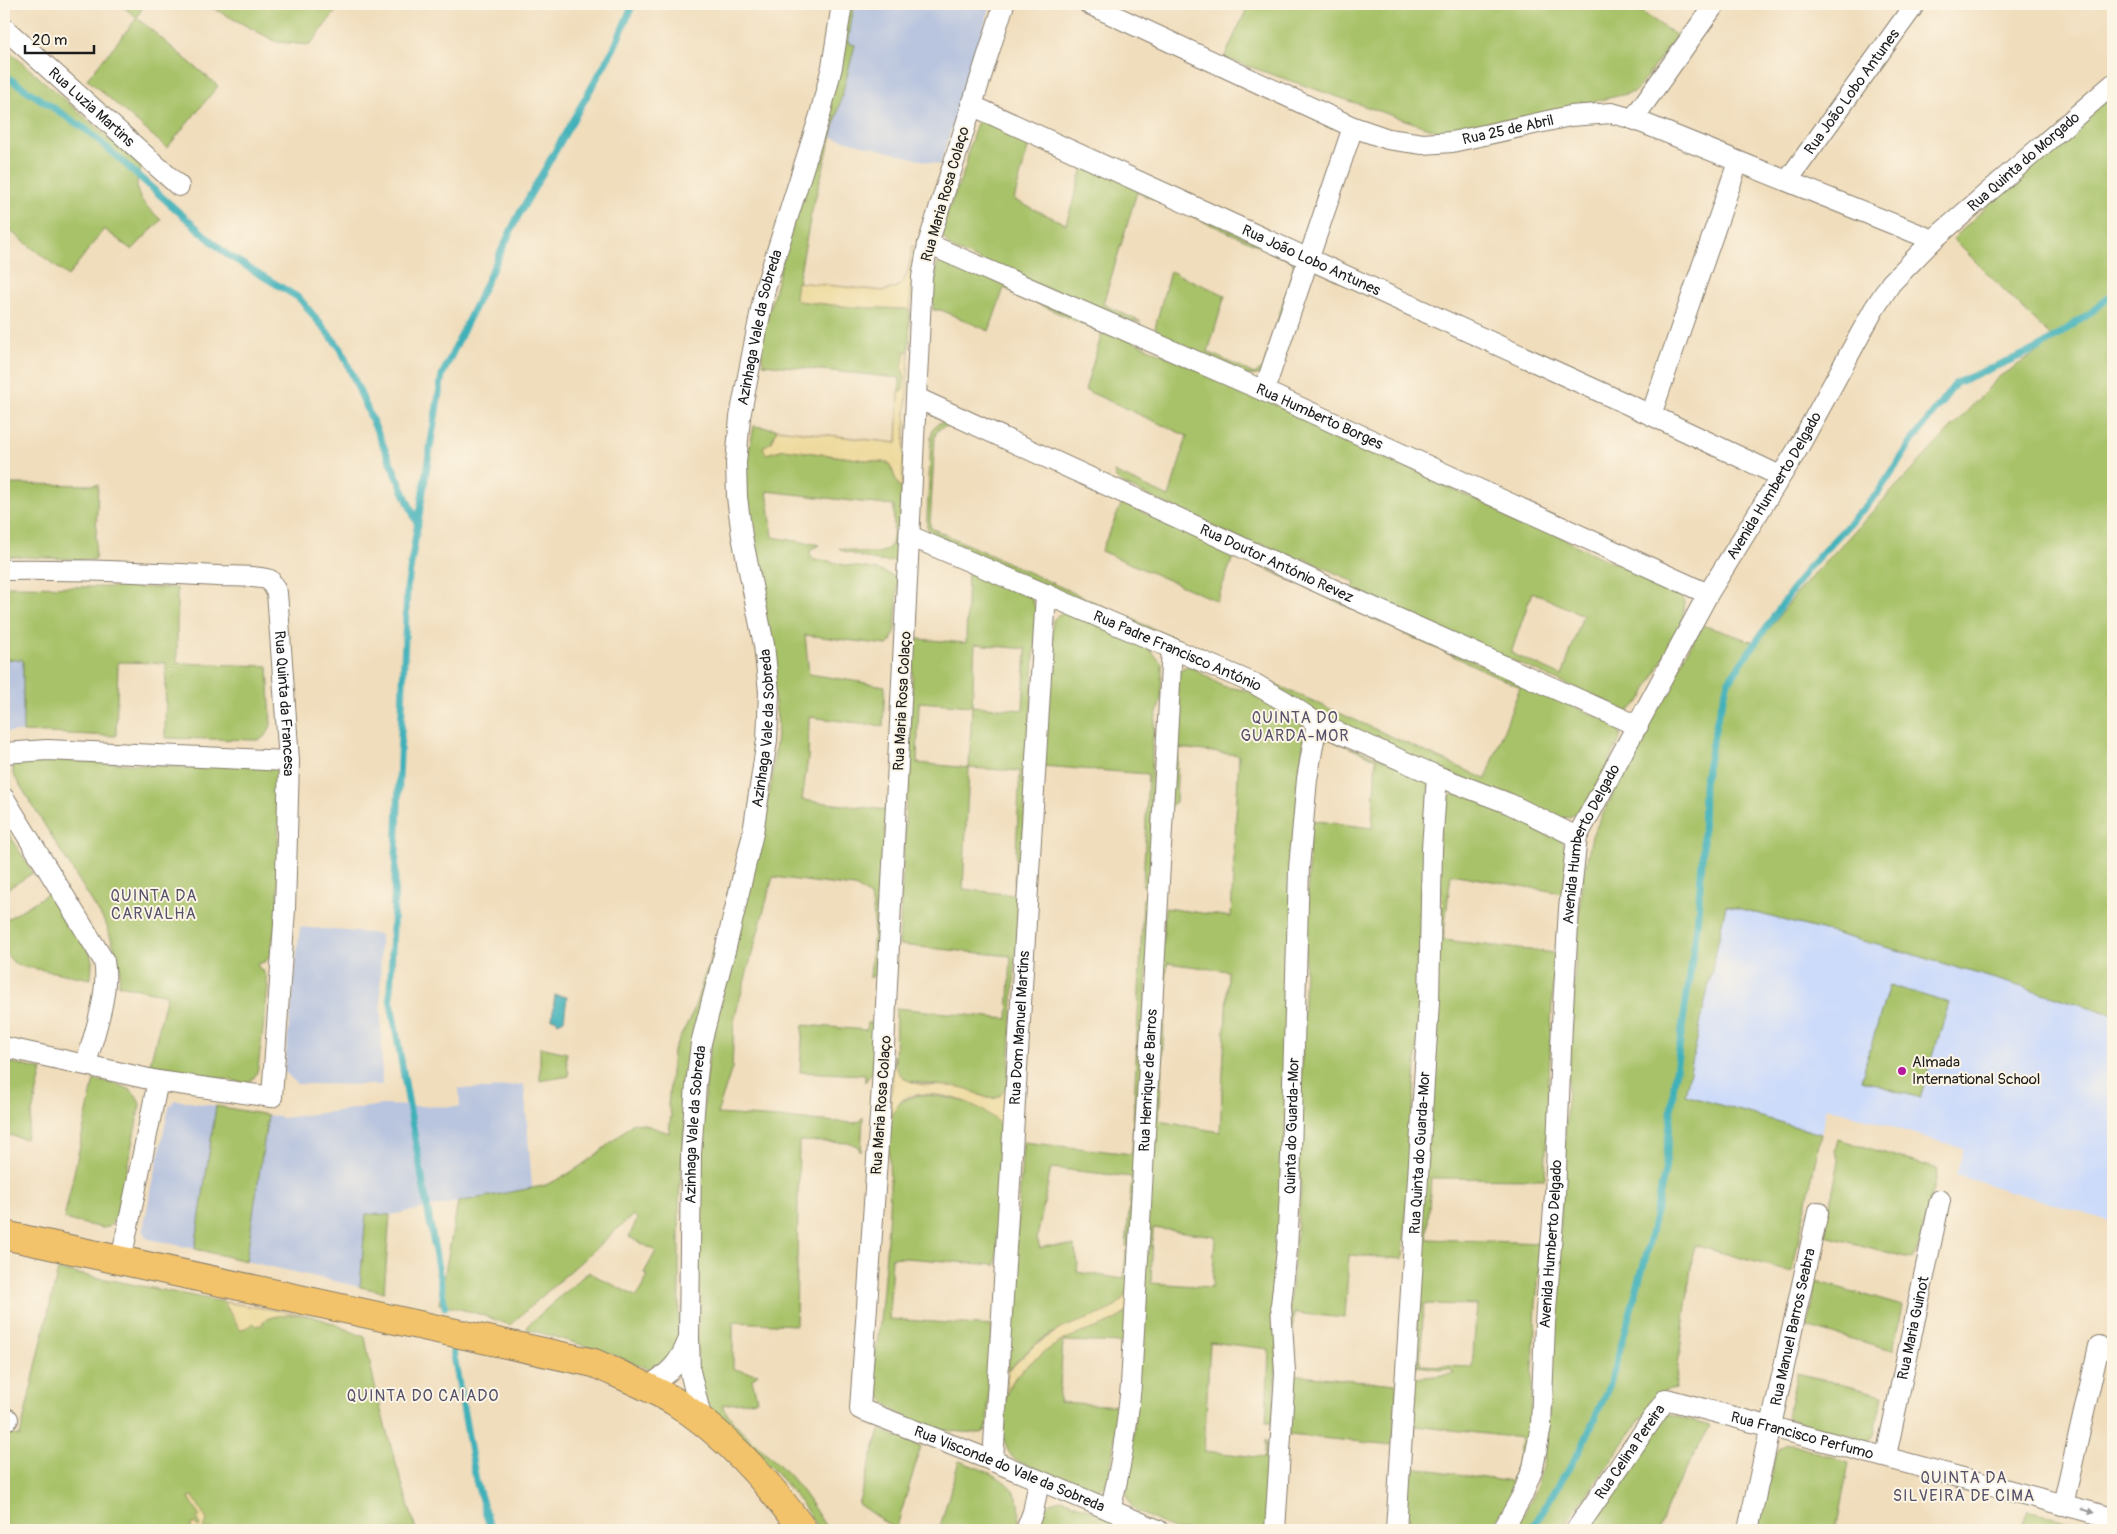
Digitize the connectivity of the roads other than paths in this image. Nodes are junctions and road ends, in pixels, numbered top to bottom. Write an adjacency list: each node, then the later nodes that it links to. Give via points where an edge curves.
1 (842, 4): 40 (street, Azinhaga Vale da Sobreda, via 820,115 765,289 740,418 737,497 764,645 769,692 767,740 753,833 701,1043 692,1154)
2 (1004, 4): 8 (street, Rua Maria Rosa Colaço)
3 (1089, 4): 10 (street, Rua 25 de Abril)
4 (1715, 4): 9 (street)
5 (1914, 4): 12 (street, Rua João Lobo Antunes)
6 (4, 28): 13 (street, Rua Luzia Martins)
7 (2113, 84): 14 (street, Rua Quinta do Morgado)
8 (971, 105): 15 (street, Rua Maria Rosa Colaço); 16 (street, Rua João Lobo Antunes)
9 (1633, 119): 10 (street, Rua 25 de Abril, via 1612,113 1570,116 1452,142 1423,144 1388,139); 11 (street, Rua 25 de Abril)
10 (1353, 127): 16 (street)
11 (1738, 162): 12 (street, Rua 25 de Abril); 19 (street)
12 (1788, 180): 14 (street, Rua 25 de Abril)
13 (179, 186)
14 (1933, 240): 20 (street, Avenida Humberto Delgado, via 1891,283 1874,309)
15 (928, 244): 17 (street, Rua Humberto Borges); 18 (street, Rua Maria Rosa Colaço, via 922,285)
16 (1308, 258): 17 (street); 19 (street, Rua João Lobo Antunes)
17 (1264, 391): 24 (street, Rua Humberto Borges)
18 (917, 398): 21 (street, Rua Maria Rosa Colaço); 27 (street, Rua Doutor António Revez)
19 (1651, 415): 20 (street, Rua João Lobo Antunes)
20 (1780, 476): 24 (street, Avenida Humberto Delgado)
21 (910, 536): 23 (street, Rua Padre Francisco António); 44 (street, Rua Maria Rosa Colaço, via 882,1086)
22 (4, 570): 29 (street, Rua Quinta da Francesa, via 185,573 256,576 270,580 277,594)
23 (1046, 594): 25 (street, Rua Padre Francisco António); 48 (street, Rua Dom Manuel Martins)
24 (1708, 594): 27 (street, Avenida Humberto Delgado)
25 (1172, 648): 26 (street, Rua Padre Francisco António, via 1255,684); 51 (street, Rua Henrique de Barros, via 1131,1385 1126,1432)
26 (1318, 723): 30 (street, Rua Padre Francisco António); 56 (street, Quinta do Guarda-Mor, via 1307,779 1299,868 1290,1190 1281,1305 1285,1374)
27 (1638, 726): 32 (street, Avenida Humberto Delgado)
28 (4, 753): 29 (street, via 46,750)
29 (289, 761): 35 (street, Rua Quinta da Francesa, via 285,909 272,1097)
30 (1437, 776): 32 (street, Rua Padre Francisco António, via 1510,804); 57 (street, Rua Quinta do Guarda-Mor, via 1428,1012)
31 (4, 798): 34 (street, via 104,961 105,991)
32 (1577, 837): 58 (street, Avenida Humberto Delgado, via 1569,909 1541,1426 1534,1468)
33 (4, 1047): 34 (street)
34 (86, 1064): 35 (street)
35 (158, 1081): 39 (street)
36 (1940, 1200): 47 (street, Rua Maria Guinot)
37 (1818, 1212): 46 (street, Rua Manuel Barros Seabra)
38 (4, 1236): 39 (main road)
39 (121, 1260): 42 (main road, via 594,1363)
40 (689, 1340): 42 (street, Azinhaga Vale da Sobreda, via 681,1359 671,1371); 45 (street, Azinhaga Vale da Sobreda, via 690,1371)
41 (2099, 1346): 50 (street)
42 (648, 1387): 45 (main road)
43 (1666, 1399): 46 (street, Rua Francisco Perfumo); 59 (street, Rua Celina Pereira)
44 (860, 1409): 48 (street, Rua Visconde do Vale da Sobreda)
45 (702, 1421): 53 (main road, via 757,1472)
46 (1770, 1427): 47 (street, Rua Francisco Perfumo); 60 (street, Rua Manuel Barros Seabra)
47 (1886, 1456): 50 (street, Rua Francisco Perfumo)
48 (993, 1461): 49 (street, Rua Visconde do Vale da Sobreda)
49 (1039, 1481): 51 (street, Rua Visconde do Vale da Sobreda); 54 (street)
50 (2063, 1505): 52 (street, Rua Francisco Perfumo, one-way to 52)
51 (1110, 1510): 55 (street, Rua Visconde do Vale da Sobreda)
52 (2113, 1518)
53 (803, 1530)
54 (1026, 1530)
55 (1158, 1530)
56 (1275, 1530)
57 (1396, 1530)
58 (1502, 1530)
59 (1576, 1530)
60 (1748, 1530)

